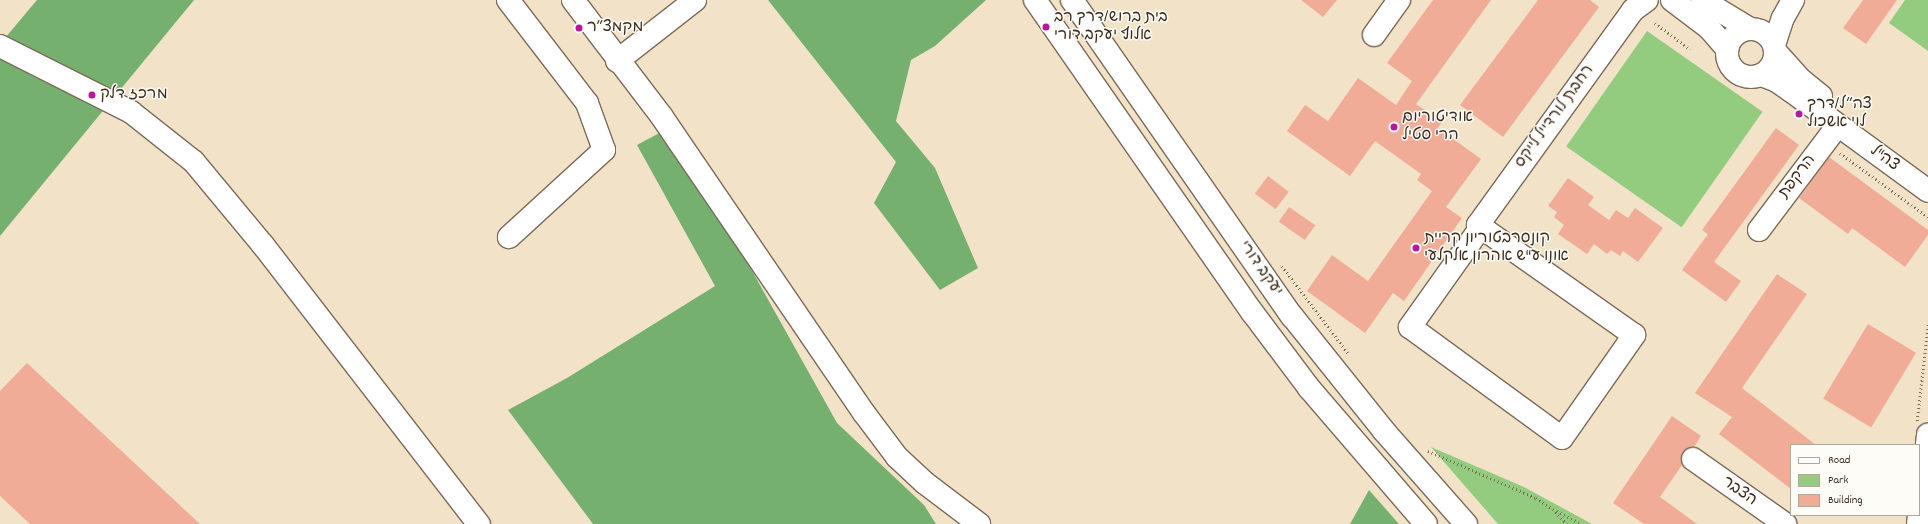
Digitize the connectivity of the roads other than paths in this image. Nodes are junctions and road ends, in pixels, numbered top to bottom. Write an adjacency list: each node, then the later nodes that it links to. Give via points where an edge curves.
1 (508, 0): 23 (street, via 587,103 604,150)
2 (573, 0): 16 (street)
3 (695, 0): 16 (street)
4 (1035, 0): 29 (street, יעקב דורי, via 1257,318 1345,432)
5 (1072, 0): 30 (street, יעקב דורי, via 1297,322 1384,431)
6 (1399, 0): 12 (street)
7 (1672, 0): 15 (street, via 1709,28)
8 (1702, 0): 11 (street)
9 (1793, 0): 11 (street, via 1770,21); 14 (street, via 1783,18)
10 (1638, 3): 21 (street, רחבת לורדייל לייקס)
11 (1753, 29): 14 (street, via 1767,35); 15 (street, via 1733,37)
12 (1374, 35)
13 (0, 46): 27 (street, via 131,112 194,162 263,245)
14 (1774, 48): 17 (street, via 1772,65); 19 (street, צה"ל, via 1787,66 1817,93)
15 (1727, 49): 17 (street, via 1728,61 1738,74 1749,77)
16 (617, 61): 28 (street, via 662,118 864,413 897,457 925,484)
17 (1761, 75): 18 (street, צה"ל, via 1775,80)
18 (1838, 125): 20 (street, צה"ל); 22 (street, הרקפת)
19 (1928, 172)
20 (1928, 190)
21 (1479, 226): 21 (street, רחבת לורדייל לייקס, via 1410,327 1562,438 1634,335)
22 (1759, 230)
23 (509, 237)
24 (1922, 428): 26 (street)
25 (1694, 459): 31 (street, הצבר)
26 (1920, 476)
27 (479, 524)
28 (979, 524)
29 (1426, 524)
30 (1466, 524)
31 (1785, 524)

